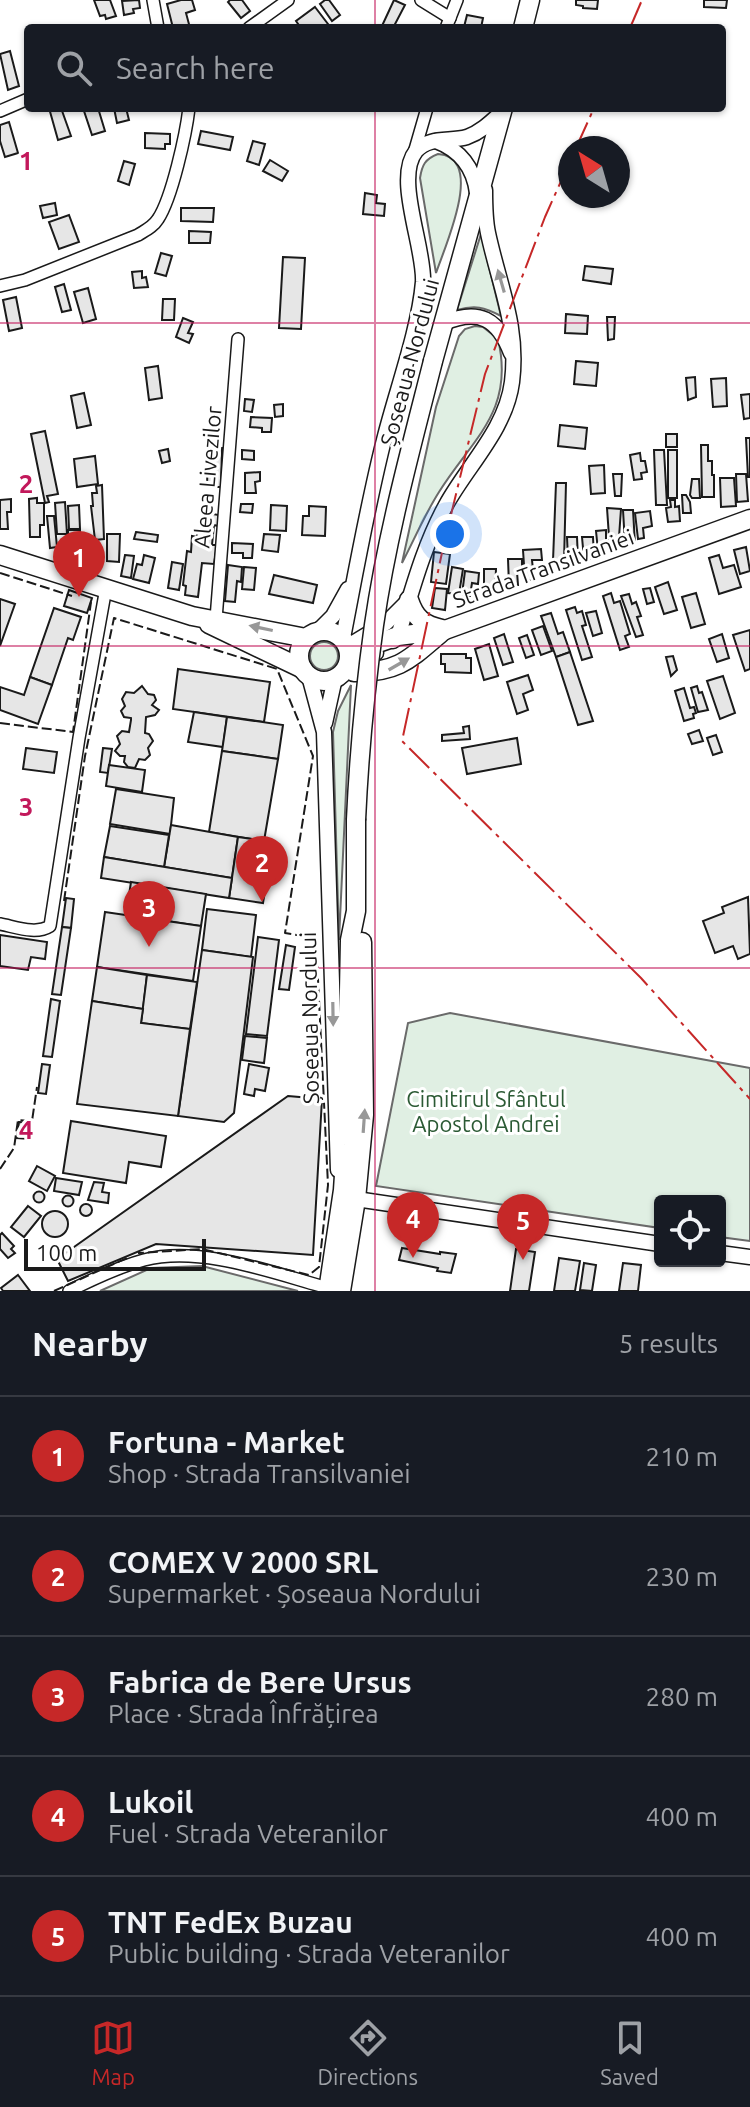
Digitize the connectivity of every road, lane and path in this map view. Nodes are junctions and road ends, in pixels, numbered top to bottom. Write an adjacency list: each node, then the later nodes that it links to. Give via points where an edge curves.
1 (153, 0): 7 (street)
2 (288, 0): 8 (street)
3 (421, 0): 6 (street)
4 (457, 0): 6 (street)
5 (530, 0): 9 (main road)
6 (448, 23)
7 (157, 24)
8 (255, 24)
9 (524, 24)
10 (24, 101): 11 (street)
11 (0, 111)
12 (188, 112): 20 (street, via 167,197 152,227)
13 (426, 112): 17 (street)
14 (501, 112): 16 (street, via 466,137)
15 (502, 112): 18 (main road, Șoseaua Nordului)
16 (436, 140): 17 (street); 19 (street, via 456,151 470,168)
17 (414, 153): 26 (street, via 408,185 422,293)
18 (484, 178): 19 (main road, Șoseaua Nordului); 23 (street, one-way to 18, via 509,308 486,220)
19 (478, 201): 21 (main road, Șoseaua Nordului)
20 (0, 286)
21 (444, 323): 23 (street, via 474,315 489,321 506,339); 38 (main road, Șoseaua Nordului, bridge, via 398,504 363,712 356,820 363,1127)
22 (238, 339): 30 (street, Aleea Livezilor)
23 (513, 358): 28 (street, via 504,411 434,530)
24 (750, 519): 31 (main road, Strada Transilvaniei)
25 (0, 555): 27 (main road)
26 (355, 574): 32 (street, via 333,616); 34 (street, Șoseaua Nordului)
27 (106, 588): 29 (main road); 37 (street, via 50,926 43,931)
28 (409, 600): 31 (main road, via 419,620); 33 (street); 34 (street)
29 (192, 616): 30 (main road); 35 (main road)
30 (216, 619): 32 (main road, one-way to 30)
31 (445, 630): 33 (main road, Strada Transilvaniei); 34 (main road, one-way to 31, via 390,670)
32 (312, 635): 34 (main road, via 328,631); 35 (main road, via 300,650)
33 (398, 636): 34 (main road, Strada Transilvaniei)
34 (344, 658): 35 (main road, via 326,681); 36 (street, Șoseaua Nordului)
35 (306, 672): 36 (street, Șoseaua Nordului)
36 (324, 732): 38 (street, Șoseaua Nordului, one-way to 38, via 336,1140)
37 (0, 924)
38 (348, 1202): 39 (street); 42 (main road, Șoseaua Nordului)
39 (654, 1243)
40 (726, 1254): 41 (street)
41 (750, 1257)
42 (332, 1290): 43 (street, via 182,1256 121,1267)
43 (69, 1291)

